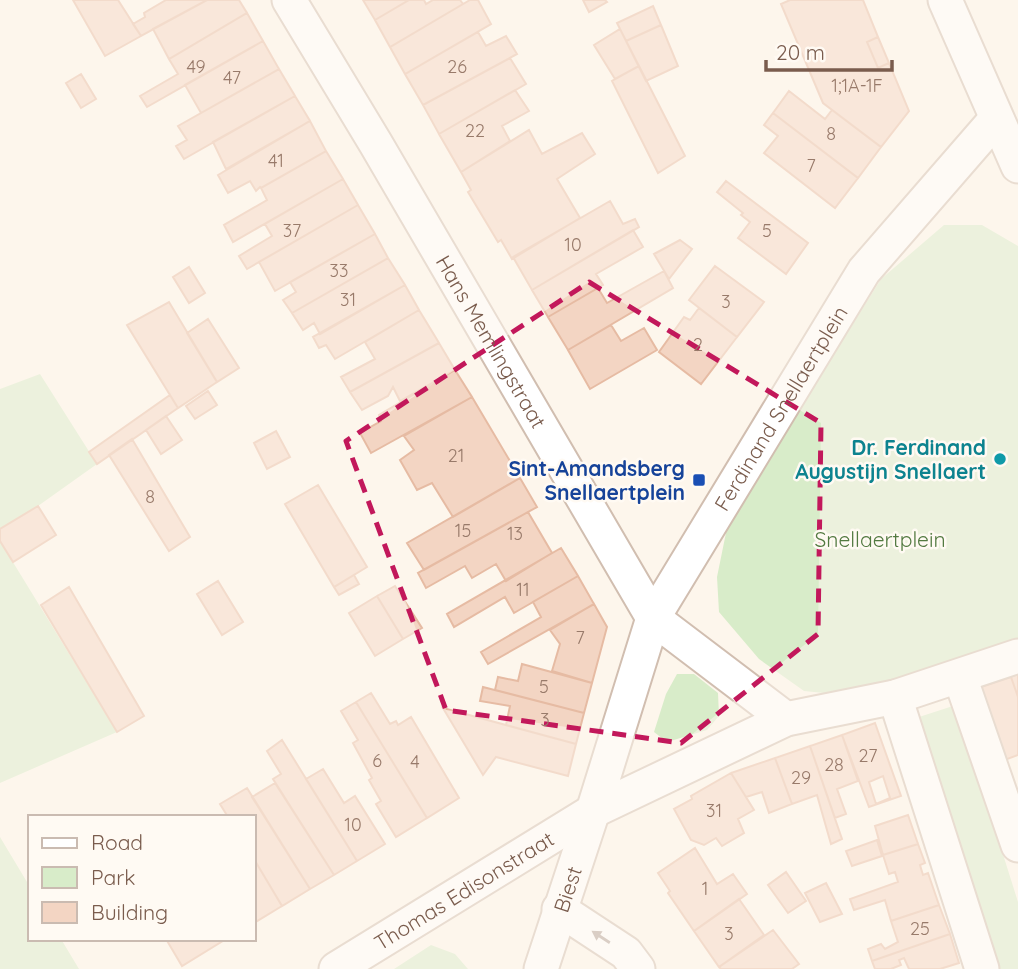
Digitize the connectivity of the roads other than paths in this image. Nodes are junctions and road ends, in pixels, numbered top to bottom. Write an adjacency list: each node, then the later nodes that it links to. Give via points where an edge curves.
1 (289, 0): 5 (street, Hans Memlingstraat)
2 (945, 0): 3 (street)
3 (1007, 116): 4 (street); 5 (street, Ferdinand Snellaertplein, via 864,271)
4 (1018, 166)
5 (653, 618): 9 (street); 10 (street)
6 (1018, 656): 7 (street)
7 (960, 677): 8 (street); 11 (street)
8 (895, 697): 9 (street); 16 (street)
9 (786, 719): 10 (street)
10 (593, 811): 12 (street, Biest); 13 (street, Thomas Edisonstraat)
11 (1018, 845)
12 (559, 909): 14 (street, Biest); 15 (street, one-way to 12, via 626,953)
13 (336, 969)
14 (541, 969)
15 (638, 969)
16 (982, 969)

